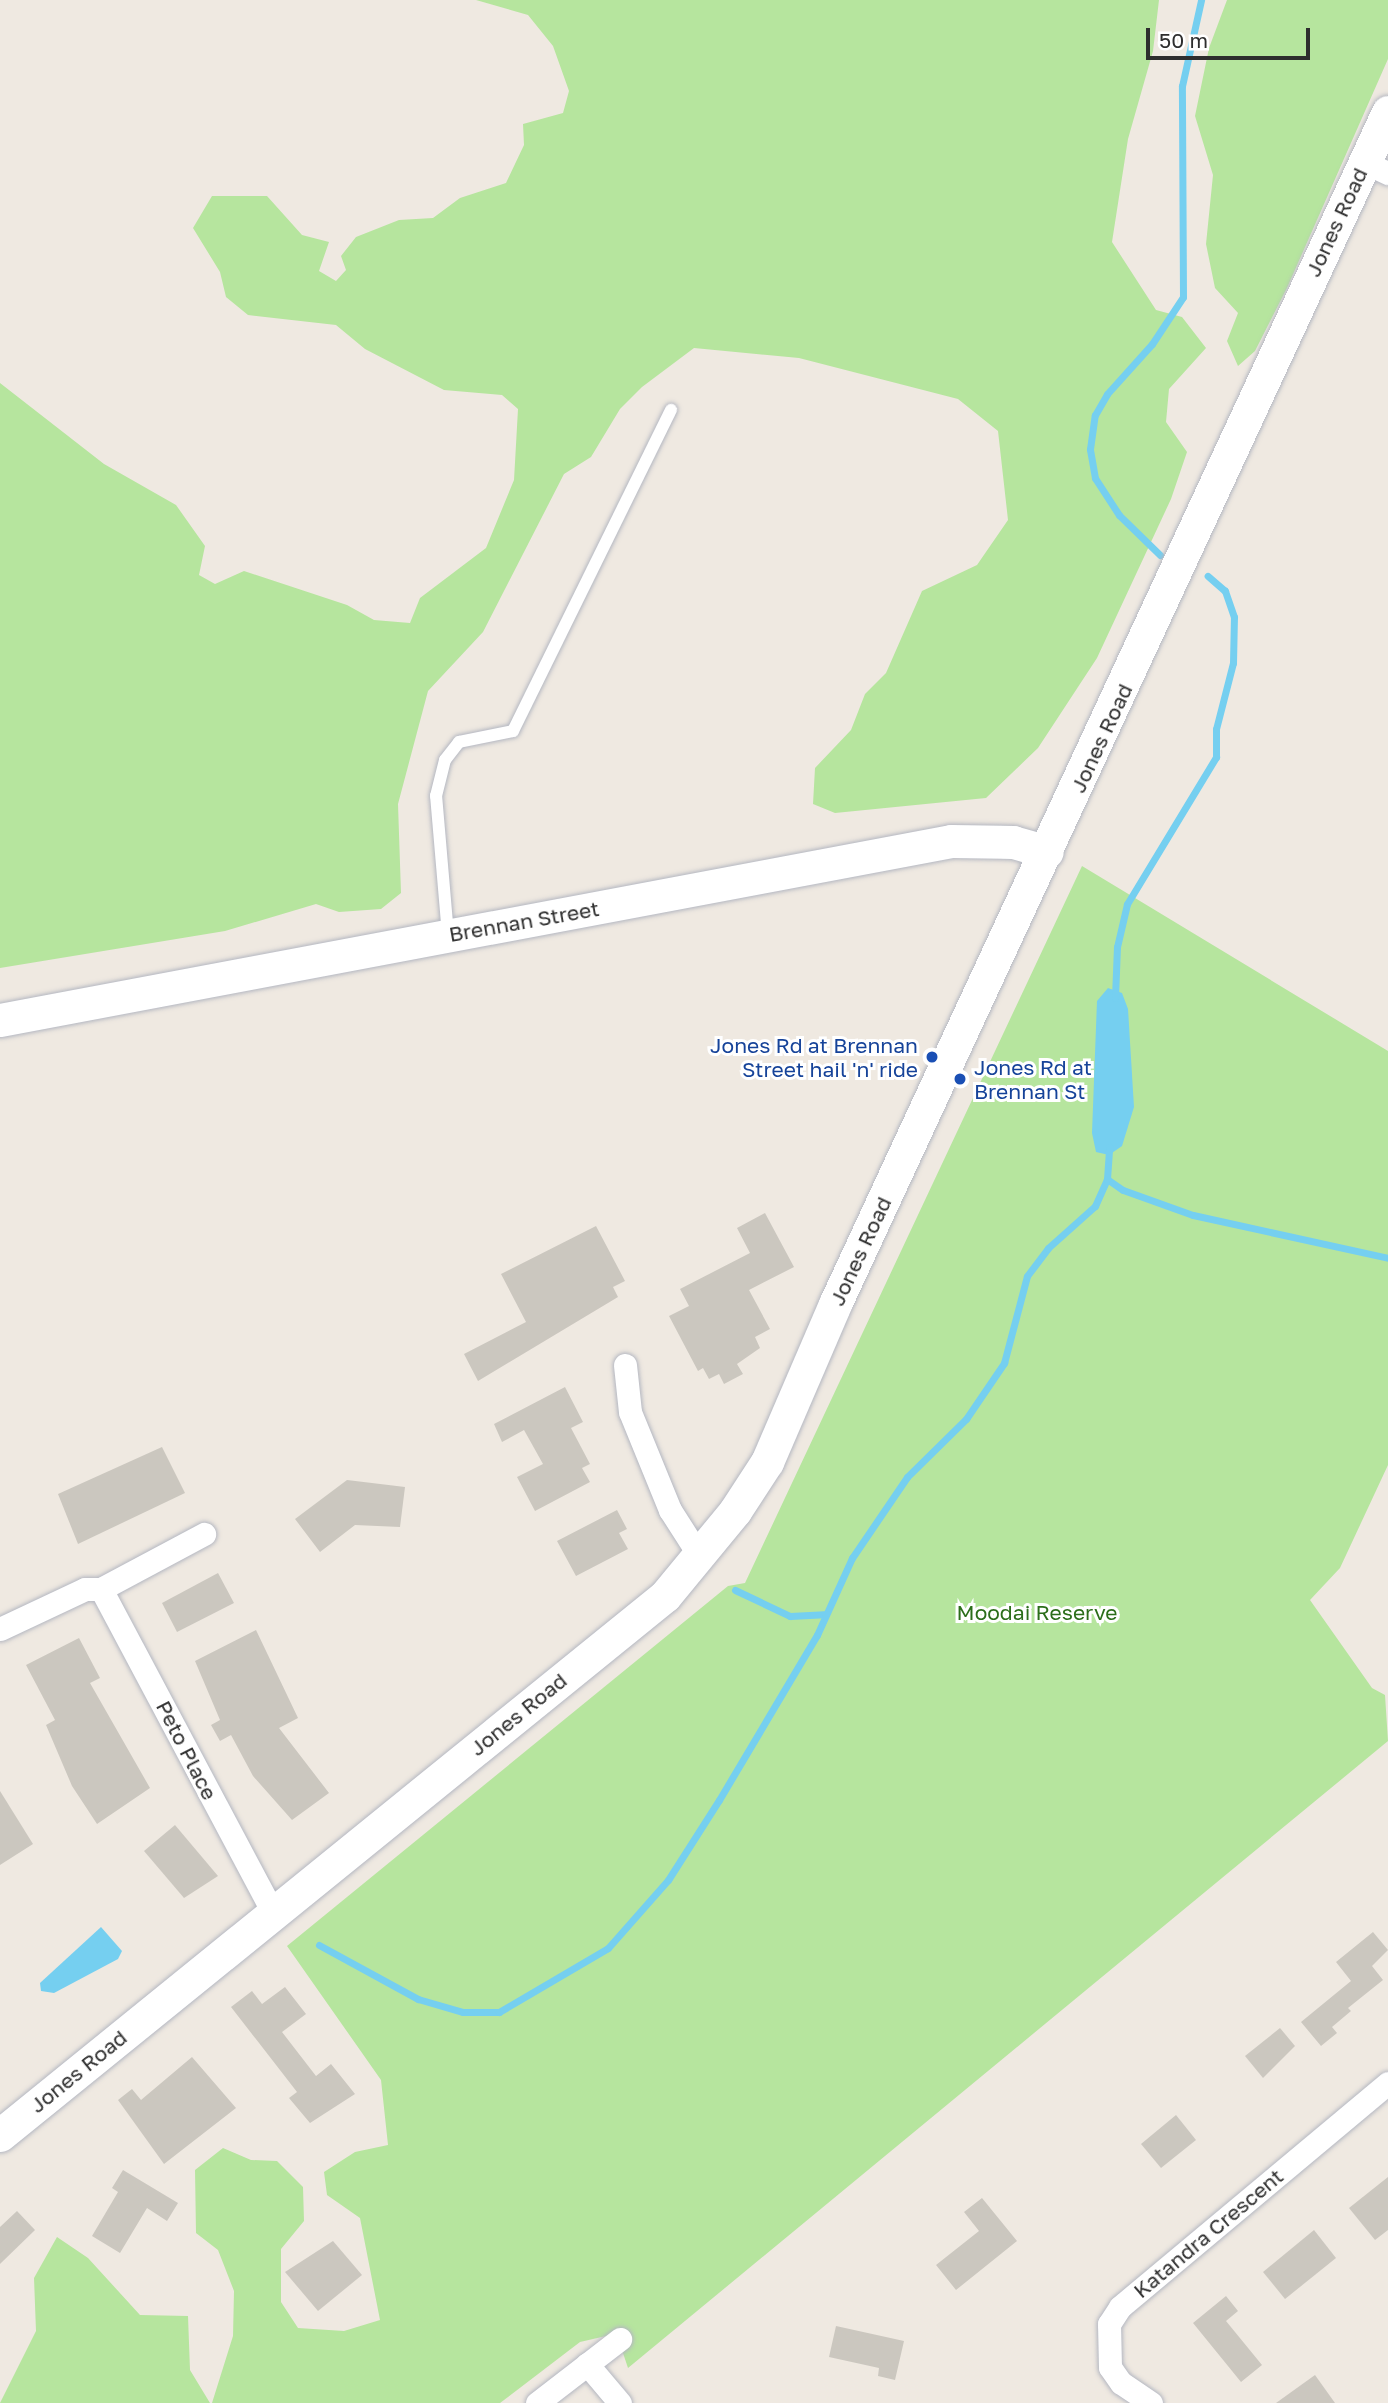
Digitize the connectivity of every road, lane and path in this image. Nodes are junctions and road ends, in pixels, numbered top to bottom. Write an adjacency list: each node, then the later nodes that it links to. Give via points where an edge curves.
1 (1388, 112): 2 (street, Jones Road)
2 (1376, 167): 4 (street, Jones Road)
3 (671, 410): 5 (lane, via 513,731 459,742 445,760 436,796)
4 (1048, 852): 5 (street, Brennan Street, via 1013,842 951,841); 9 (street, Jones Road, via 835,1304 767,1462)
5 (448, 935): 6 (street, Brennan Street)
6 (0, 1020)
7 (625, 1365): 9 (street, via 630,1412 670,1510)
8 (204, 1534): 10 (street)
9 (700, 1557): 12 (street, Jones Road, via 664,1596)
10 (100, 1589): 11 (street, via 85,1589); 12 (street, Peto Place)
11 (0, 1629)
12 (272, 1912): 14 (street, Jones Road)
13 (1388, 2083): 19 (street, Katandra Crescent, via 1119,2307 1109,2324 1110,2367 1121,2383)
14 (0, 2134)
15 (620, 2339): 16 (street)
16 (587, 2364): 17 (street); 18 (street)
17 (537, 2403)
18 (620, 2403)
19 (1151, 2403)

